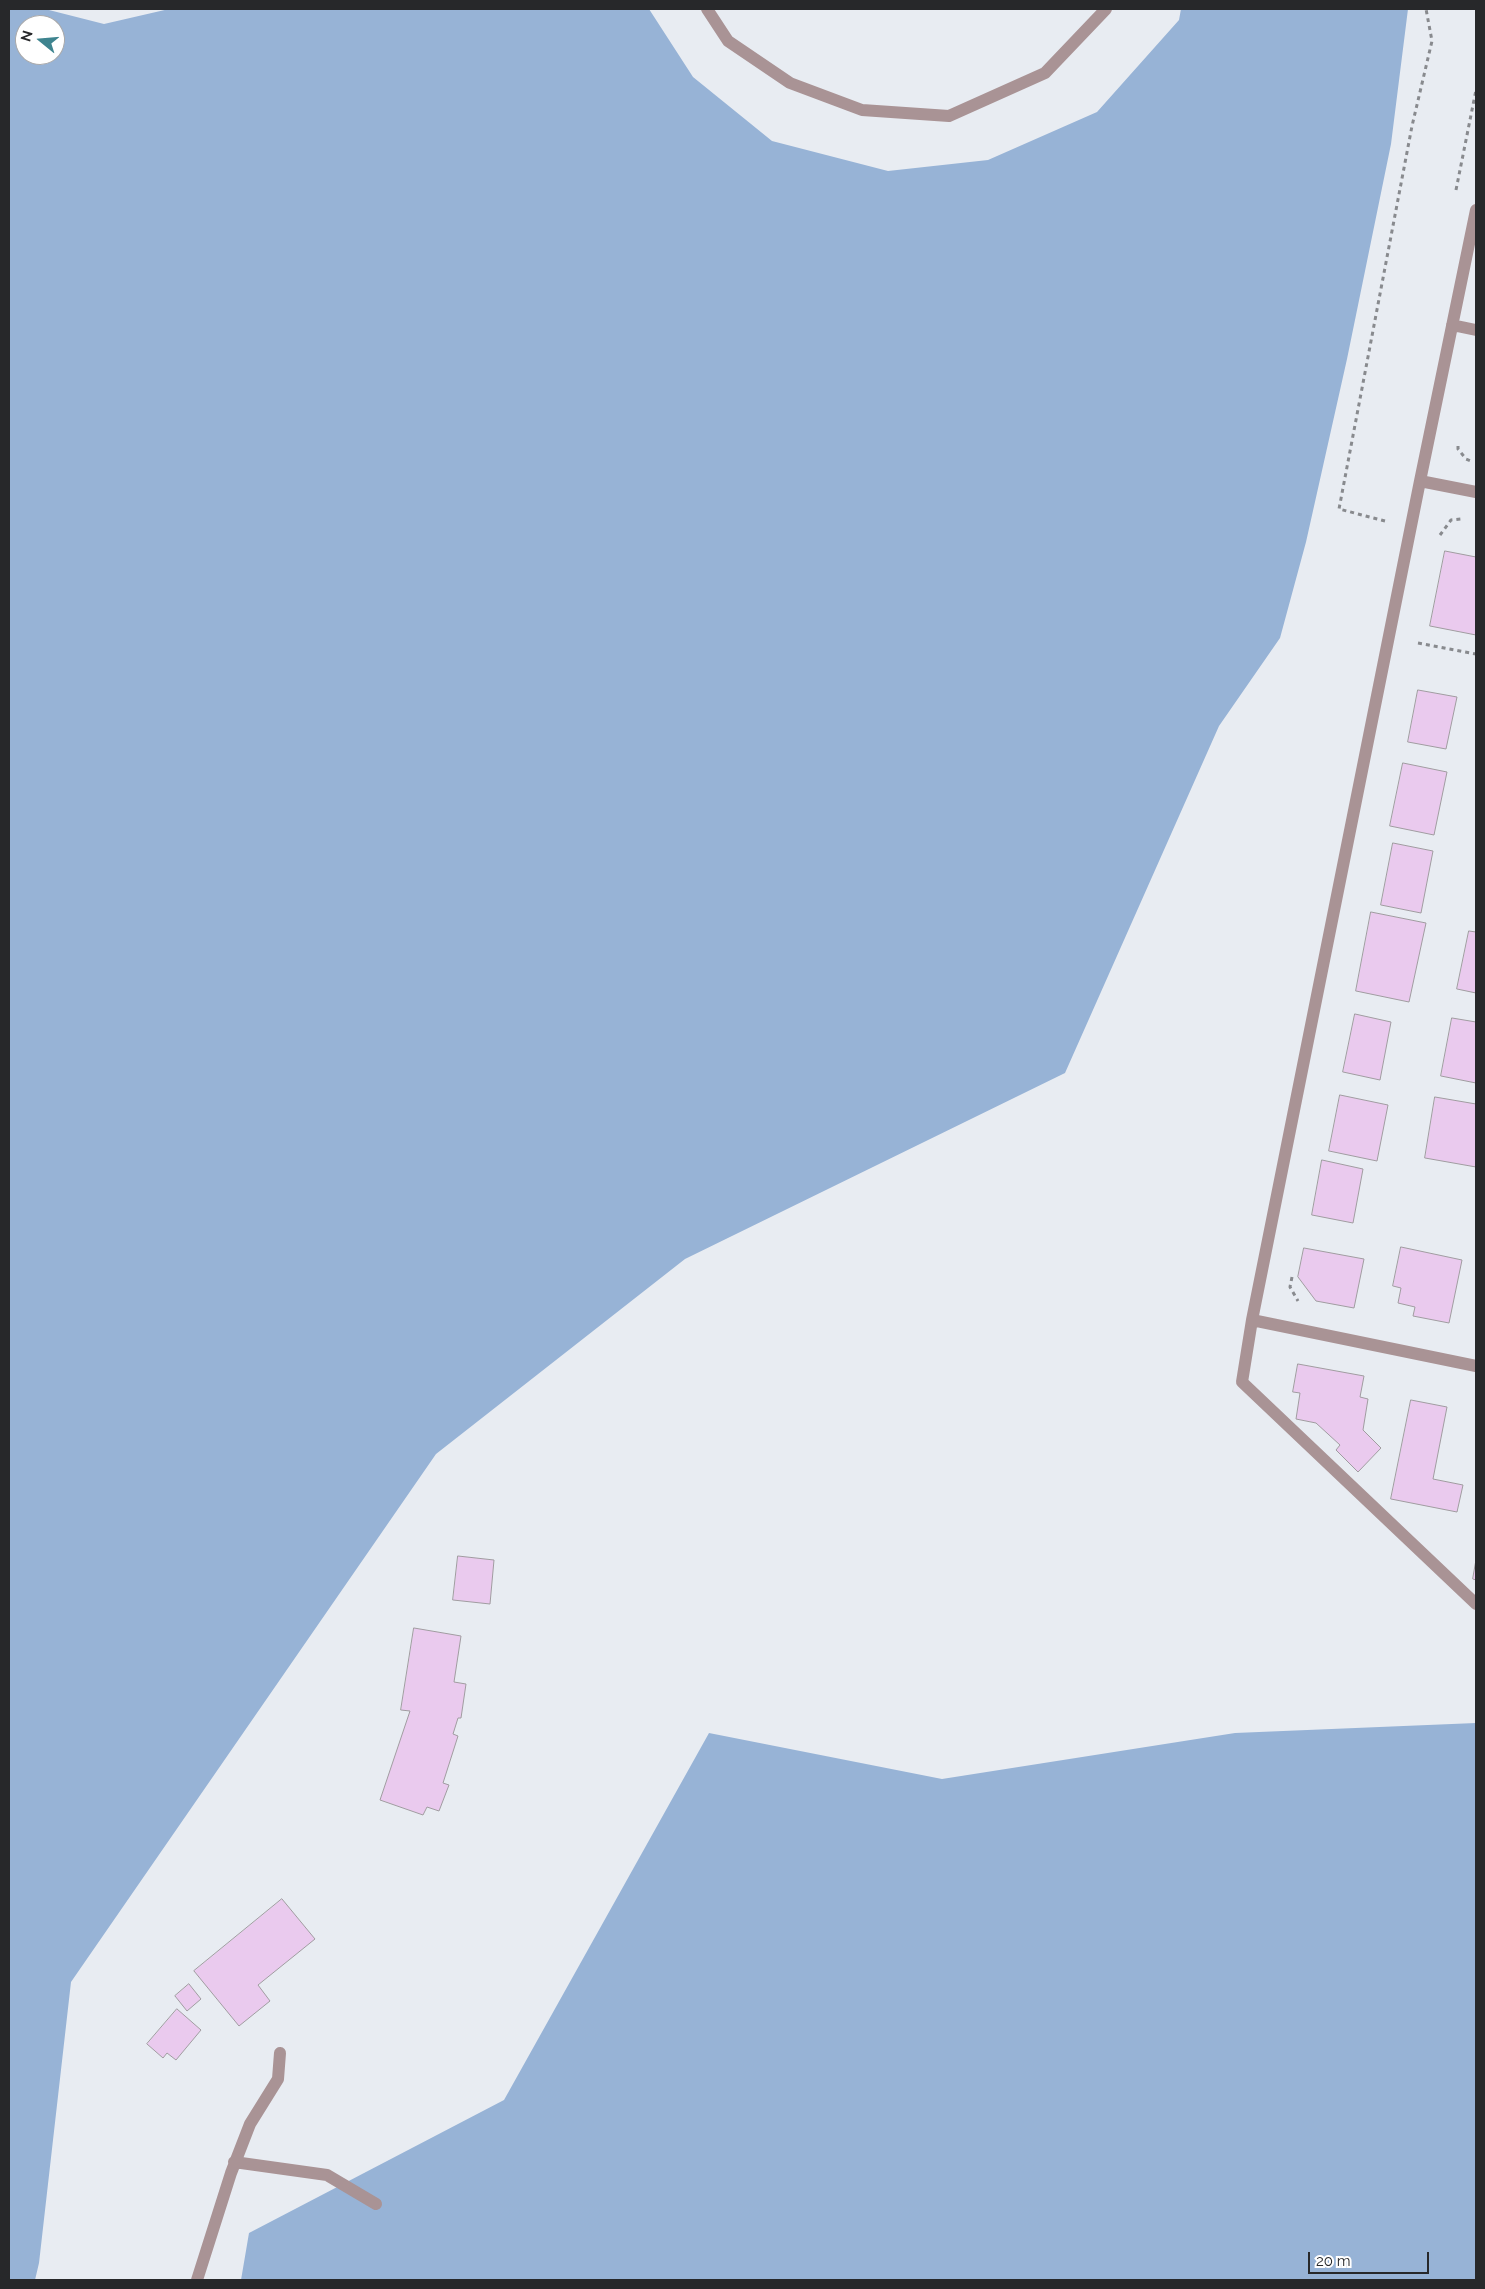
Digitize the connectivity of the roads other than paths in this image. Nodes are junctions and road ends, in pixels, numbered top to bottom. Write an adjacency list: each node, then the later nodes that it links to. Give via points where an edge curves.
1 (708, 9): 2 (street, via 728,41 790,83 862,110 949,116 1045,73)
2 (1106, 9)
3 (1476, 210): 4 (street)
4 (1452, 325): 5 (street); 6 (street)
5 (1476, 330)
6 (1420, 481): 7 (street); 8 (street)
7 (1476, 492)
8 (1252, 1320): 9 (street); 10 (street, via 1242,1382)
9 (1476, 1366)
10 (1476, 1604)
11 (280, 2053): 12 (street, via 278,2080 250,2124)
12 (234, 2162): 13 (street, via 327,2175); 14 (street)
13 (376, 2204)
14 (197, 2280)

